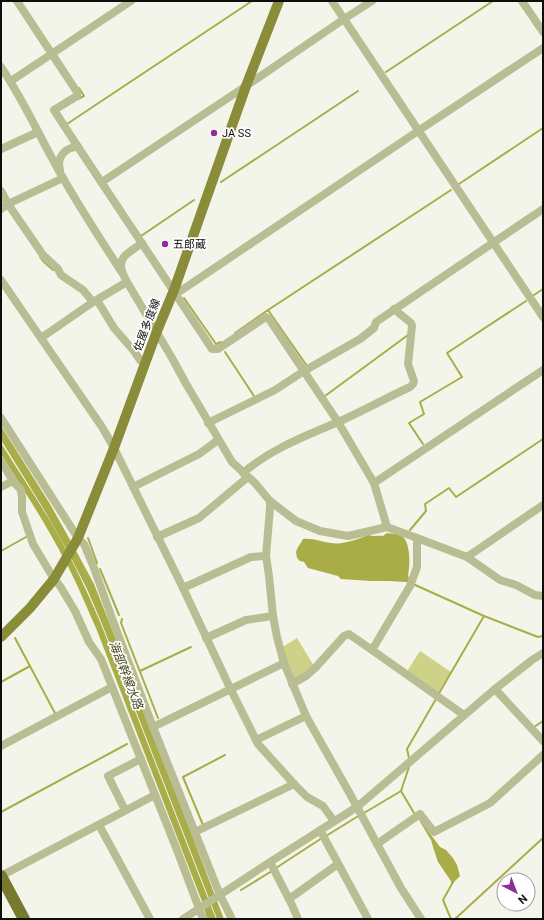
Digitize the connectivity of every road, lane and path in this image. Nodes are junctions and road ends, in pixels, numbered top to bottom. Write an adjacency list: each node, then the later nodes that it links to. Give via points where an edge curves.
1 (17, 1): 10 (street)
2 (131, 1): 10 (street)
3 (279, 1): 13 (main road, 佐屋多度線)
4 (332, 1): 7 (street)
5 (372, 1): 7 (street)
6 (522, 1): 8 (street)
7 (344, 19): 13 (street); 14 (street)
8 (543, 32)
9 (543, 48): 14 (street)
10 (52, 54): 12 (street); 17 (street, via 77,92 77,96 54,110)
11 (1, 67): 12 (street)
12 (11, 81): 15 (street)
13 (246, 86): 19 (street); 29 (main road, 佐屋多度線)
14 (418, 131): 24 (street); 29 (street)
15 (38, 132): 16 (street); 18 (street)
16 (1, 148)
17 (78, 148): 18 (street, via 72,147 63,153 59,166); 19 (street)
18 (63, 178): 21 (street); 26 (street)
19 (102, 182): 25 (street)
20 (1, 192): 21 (street)
21 (8, 204): 22 (street); 30 (street, via 43,255 61,275)
22 (1, 209)
23 (543, 209): 24 (street)
24 (492, 242): 31 (street); 32 (street)
25 (142, 243): 26 (street, via 123,258 120,266); 29 (street)
26 (123, 274): 28 (street)
27 (1, 280): 34 (street)
28 (127, 282): 30 (street); 33 (street)
29 (175, 292): 33 (main road, 佐屋多度線); 37 (street, via 212,349 218,349 266,317)
30 (95, 301): 34 (street); 35 (street, via 114,328)
31 (394, 308): 37 (street, via 360,339); 40 (street, via 412,326 408,364 413,384)
32 (543, 317)
33 (157, 331): 35 (main road, 佐屋多度線); 39 (street)
34 (41, 338): 42 (street)
35 (145, 363): 42 (main road, 佐屋多度線)
36 (543, 370): 46 (street)
37 (304, 371): 39 (street, via 275,390); 40 (street)
38 (1, 418): 53 (street)
39 (208, 422): 41 (street)
40 (338, 422): 44 (street, via 278,449 251,467); 46 (street)
41 (218, 440): 44 (street, via 232,462); 47 (street, via 199,454)
42 (114, 448): 47 (street); 53 (main road, 佐屋多度線)
43 (1, 462): 45 (street)
44 (246, 475): 49 (street); 52 (street, via 199,518)
45 (13, 481): 48 (street); 57 (street, via 21,490 22,512 34,544)
46 (374, 483): 51 (street)
47 (133, 487): 52 (street)
48 (1, 488)
49 (270, 502): 51 (street, via 296,521 320,531 348,536); 55 (street)
50 (543, 505): 56 (street)
51 (387, 526): 54 (street)
52 (157, 537): 58 (street)
53 (78, 538): 57 (main road, 佐屋多度線); 72 (street, via 84,544 94,568)
54 (417, 538): 56 (street); 63 (street, via 416,567 411,583)
55 (266, 556): 58 (street, via 251,557); 60 (street)
56 (467, 557): 59 (street, via 500,580)
57 (57, 575): 61 (main road, 佐屋多度線, via 30,608); 67 (street, via 60,586 75,610 89,642 101,659)
58 (183, 588): 62 (street)
59 (543, 596)
60 (273, 616): 62 (street, via 246,620); 65 (street)
61 (1, 637)
62 (206, 638): 69 (street)
63 (372, 650): 66 (street, via 349,634 344,636 316,667); 70 (street)
64 (543, 653): 68 (street)
65 (284, 663): 66 (street); 69 (street)
66 (292, 684): 71 (street)
67 (112, 687): 75 (street); 77 (street)
68 (495, 689): 70 (street); 74 (street)
69 (231, 690): 72 (street); 73 (street)
70 (464, 715): 81 (street)
71 (306, 716): 73 (street); 81 (street)
72 (153, 727): 84 (street)
73 (256, 740): 78 (street)
74 (543, 741)
75 (1, 746)
76 (543, 755): 86 (street, via 490,803 434,832 420,814)
77 (141, 759): 79 (street); 80 (street, via 108,776)
78 (294, 784): 82 (street, via 307,797 323,806); 84 (street)
79 (155, 795): 80 (street); 92 (street)
80 (125, 810): 83 (street)
81 (360, 812): 82 (street); 86 (street)
82 (334, 822): 85 (street)
83 (99, 825): 89 (street); 94 (street)
84 (195, 832): 90 (street)
85 (322, 834): 87 (street); 88 (street)
86 (377, 844): 100 (street)
87 (338, 864): 91 (street); 99 (street)
88 (273, 866): 90 (street); 91 (street)
89 (1, 876): 93 (highway)
90 (220, 895): 92 (street); 97 (street)
91 (289, 899): 98 (street)
92 (200, 908): 95 (street); 96 (street)
93 (24, 919)
94 (150, 919)
95 (183, 919)
96 (203, 919)
97 (232, 919)
98 (298, 919)
99 (368, 919)
100 (421, 919)

